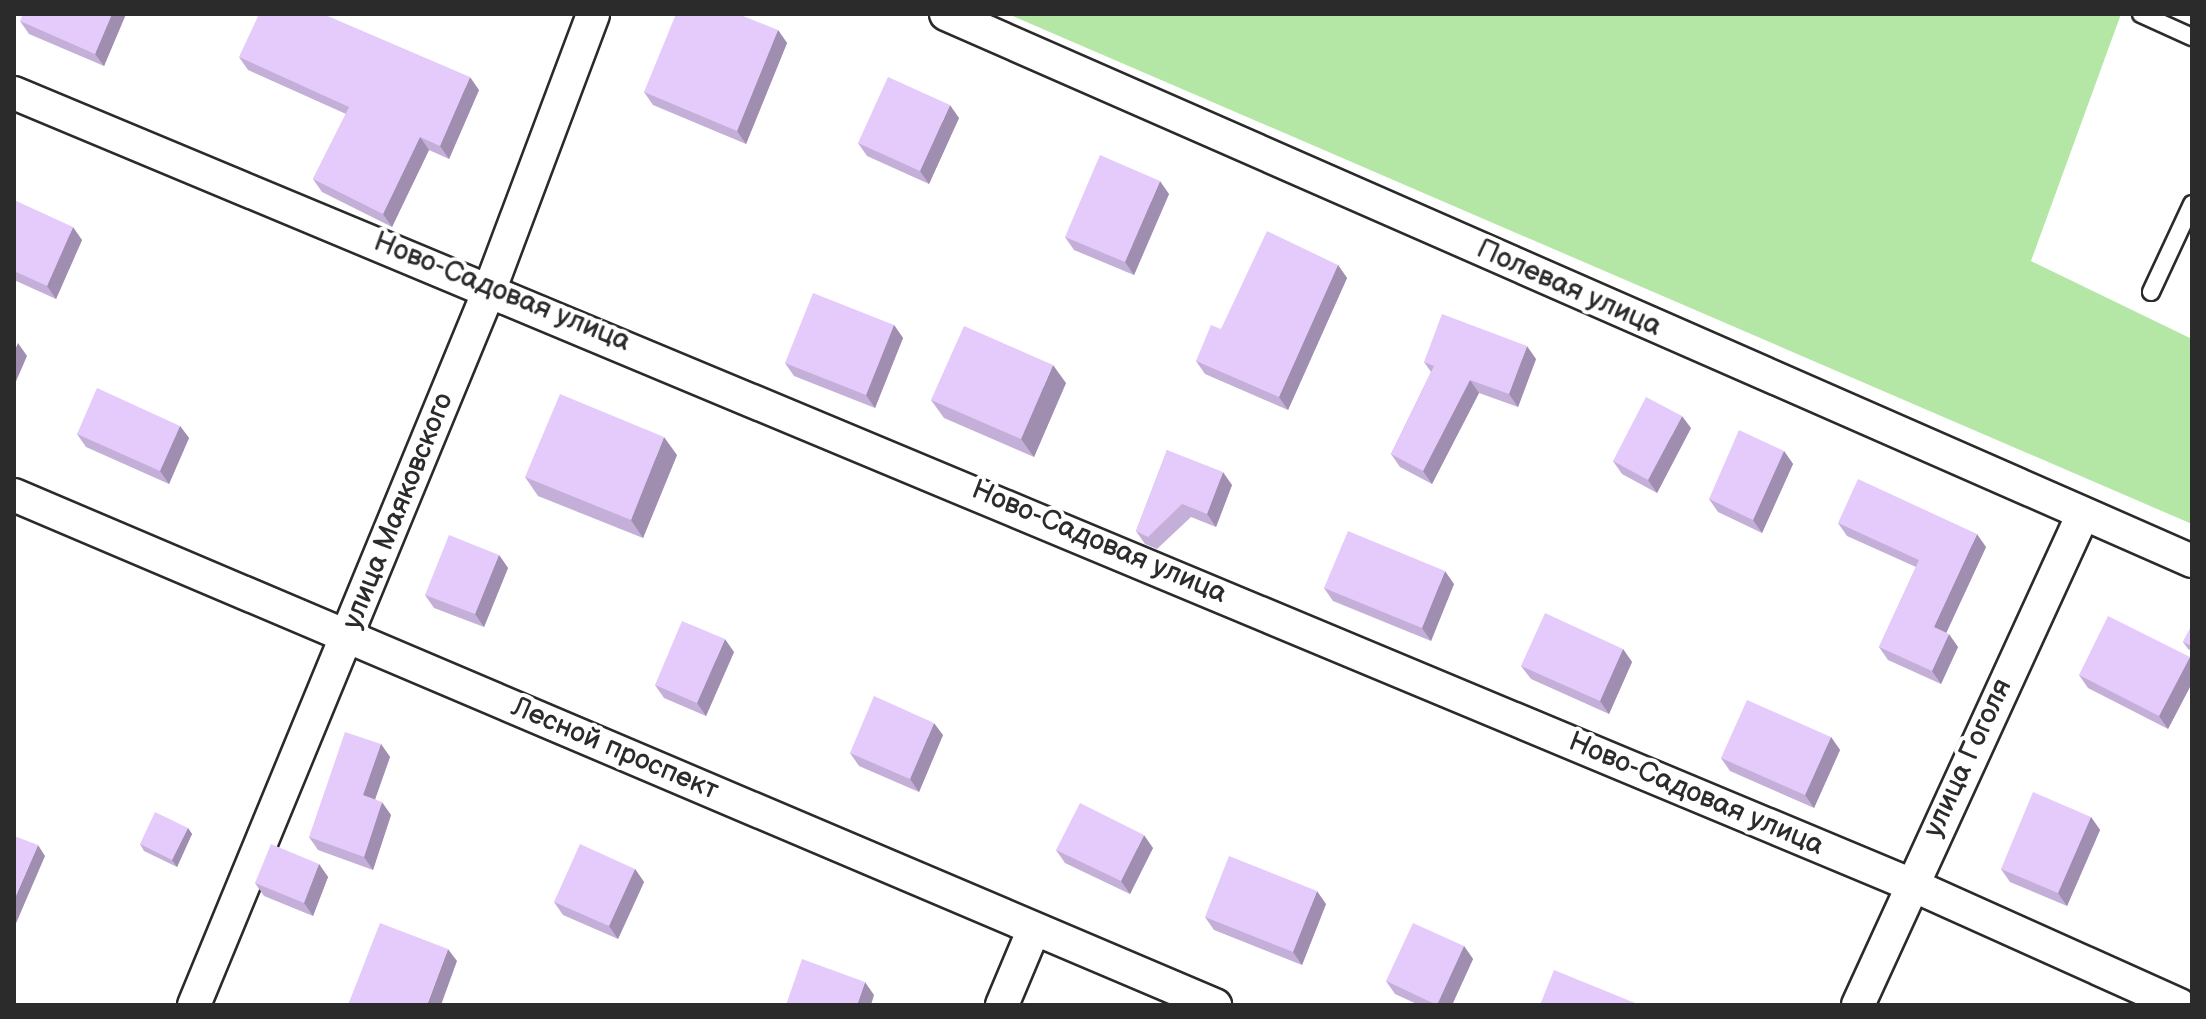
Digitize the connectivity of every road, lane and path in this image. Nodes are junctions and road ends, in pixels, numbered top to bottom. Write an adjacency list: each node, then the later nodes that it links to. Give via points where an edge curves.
1 (593, 14): 7 (street, улица Маяковского)
2 (946, 14): 10 (street, Полевая улица)
3 (2141, 14): 4 (lane)
4 (2192, 37)
5 (14, 93): 7 (street, Ново-Садовая улица)
6 (2192, 204): 8 (lane)
7 (491, 286): 12 (street, улица Маяковского); 13 (street, Ново-Садовая улица)
8 (2151, 292)
9 (14, 495): 12 (street, Лесной проспект)
10 (2083, 514): 11 (street, Полевая улица); 13 (street, улица Гоголя)
11 (2192, 561)
12 (348, 633): 14 (street, Лесной проспект); 15 (street, улица Маяковского)
13 (1910, 884): 18 (street, улица Гоголя); 19 (street, Ново-Садовая улица)
14 (1034, 929): 16 (street); 17 (street, Лесной проспект)
15 (194, 1005)
16 (1002, 1005)
17 (1215, 1005)
18 (1858, 1005)
19 (2179, 1005)

